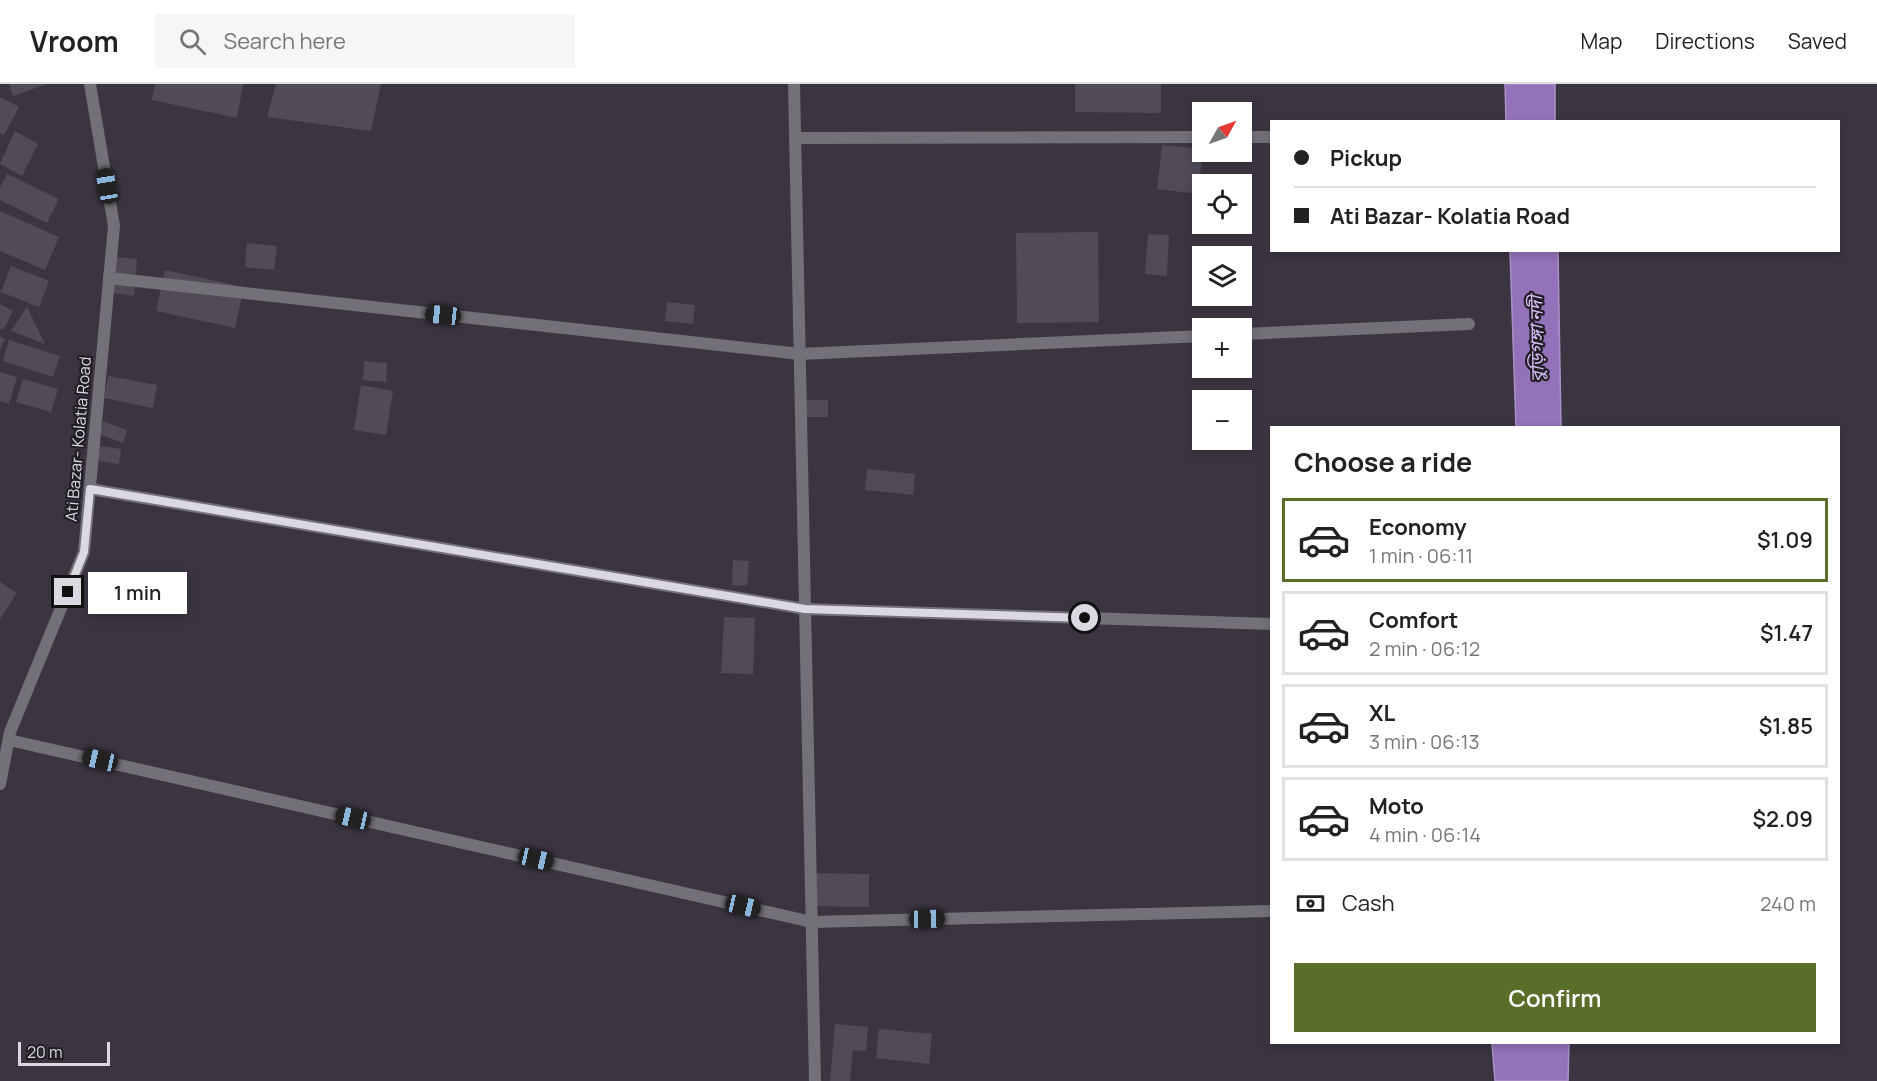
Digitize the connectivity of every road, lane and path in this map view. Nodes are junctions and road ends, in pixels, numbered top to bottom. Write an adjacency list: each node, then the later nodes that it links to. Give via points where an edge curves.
1 (90, 84): 7 (street, Ati Bazar- Kolatia Road, via 114,226)
2 (794, 84): 6 (street)
3 (1192, 137): 6 (street)
4 (1252, 137): 5 (street)
5 (1270, 137)
6 (795, 138): 11 (street)
7 (109, 278): 11 (street); 12 (street, Ati Bazar- Kolatia Road)
8 (1469, 324): 9 (street)
9 (1252, 334)
10 (1192, 336): 11 (street)
11 (800, 354): 13 (street)
12 (90, 489): 13 (street); 15 (street, Ati Bazar- Kolatia Road, via 84,552)
13 (805, 609): 14 (street); 18 (street)
14 (1270, 624)
15 (9, 740): 16 (street, Ati Bazar- Kolatia Road); 18 (street)
16 (0, 784)
17 (1270, 911): 18 (street)
18 (812, 922): 19 (street)
19 (815, 1081)

